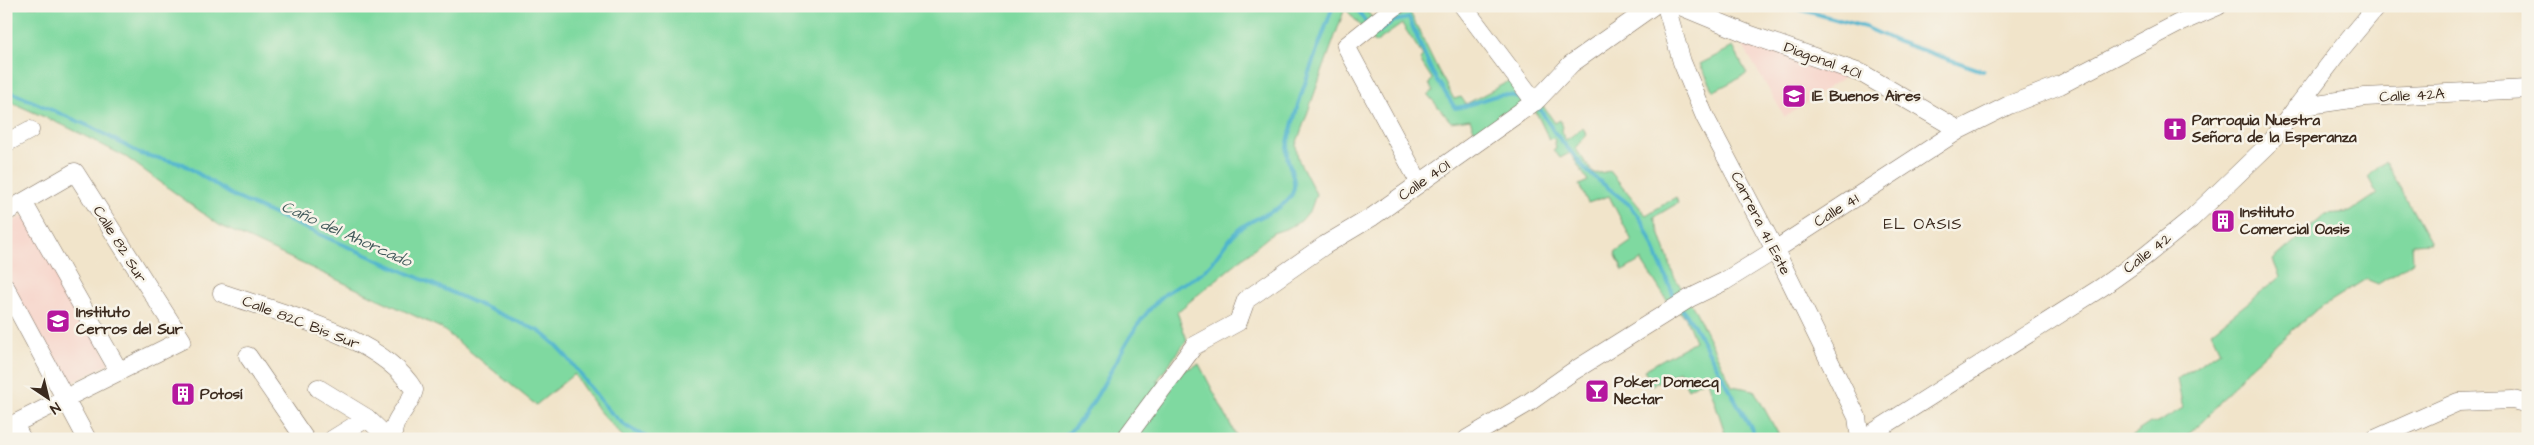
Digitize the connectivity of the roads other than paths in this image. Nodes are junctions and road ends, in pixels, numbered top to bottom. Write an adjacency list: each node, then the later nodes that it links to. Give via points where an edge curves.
1 (1396, 6): 15 (street, via 1346,46)
2 (1463, 6): 10 (street)
3 (1653, 6): 10 (street, Calle 40I, via 1571,64)
4 (1666, 6): 18 (street, Carrera 41 Este, via 1682,62 1705,117)
5 (1680, 6): 8 (street, Diagonal 40I)
6 (2218, 6): 13 (street, Calle 41, via 2179,22 2060,85)
7 (2377, 6): 11 (street, Calle 42)
8 (1700, 10): 13 (street, Diagonal 40I, via 1748,34 1863,74)
9 (2528, 89): 11 (street, Calle 42A, via 2365,97)
10 (1529, 106): 15 (street, Calle 40I)
11 (2296, 107): 35 (street, Calle 42, via 2267,146 2230,184 2144,257 2030,334)
12 (30, 130): 14 (street)
13 (1959, 130): 18 (street, Calle 41)
14 (6, 143)
15 (1419, 182): 33 (street, Calle 40I, via 1246,300 1238,322 1194,346)
16 (23, 202): 17 (street); 22 (street); 22 (street, Calle 82 Sur, via 75,172 182,340)
17 (6, 212)
18 (1775, 250): 34 (street, Calle 41, via 1690,298); 35 (street, Carrera 41 Este, via 1857,417)
19 (6, 288): 24 (street)
20 (222, 293): 32 (street, Calle 82C Bis Sur, via 348,337 369,348 408,380 414,390 412,400 398,416)
21 (248, 356): 29 (street)
22 (119, 371): 24 (street)
23 (318, 388): 26 (street)
24 (65, 398): 27 (street); 28 (street)
25 (2528, 404): 36 (street, via 2504,399 2458,402)
26 (367, 418): 30 (street); 31 (street)
27 (11, 429)
28 (87, 439)
29 (305, 439)
30 (333, 439)
31 (389, 439)
32 (393, 439)
33 (1125, 439)
34 (1467, 439)
35 (1862, 439)
36 (2375, 439)

